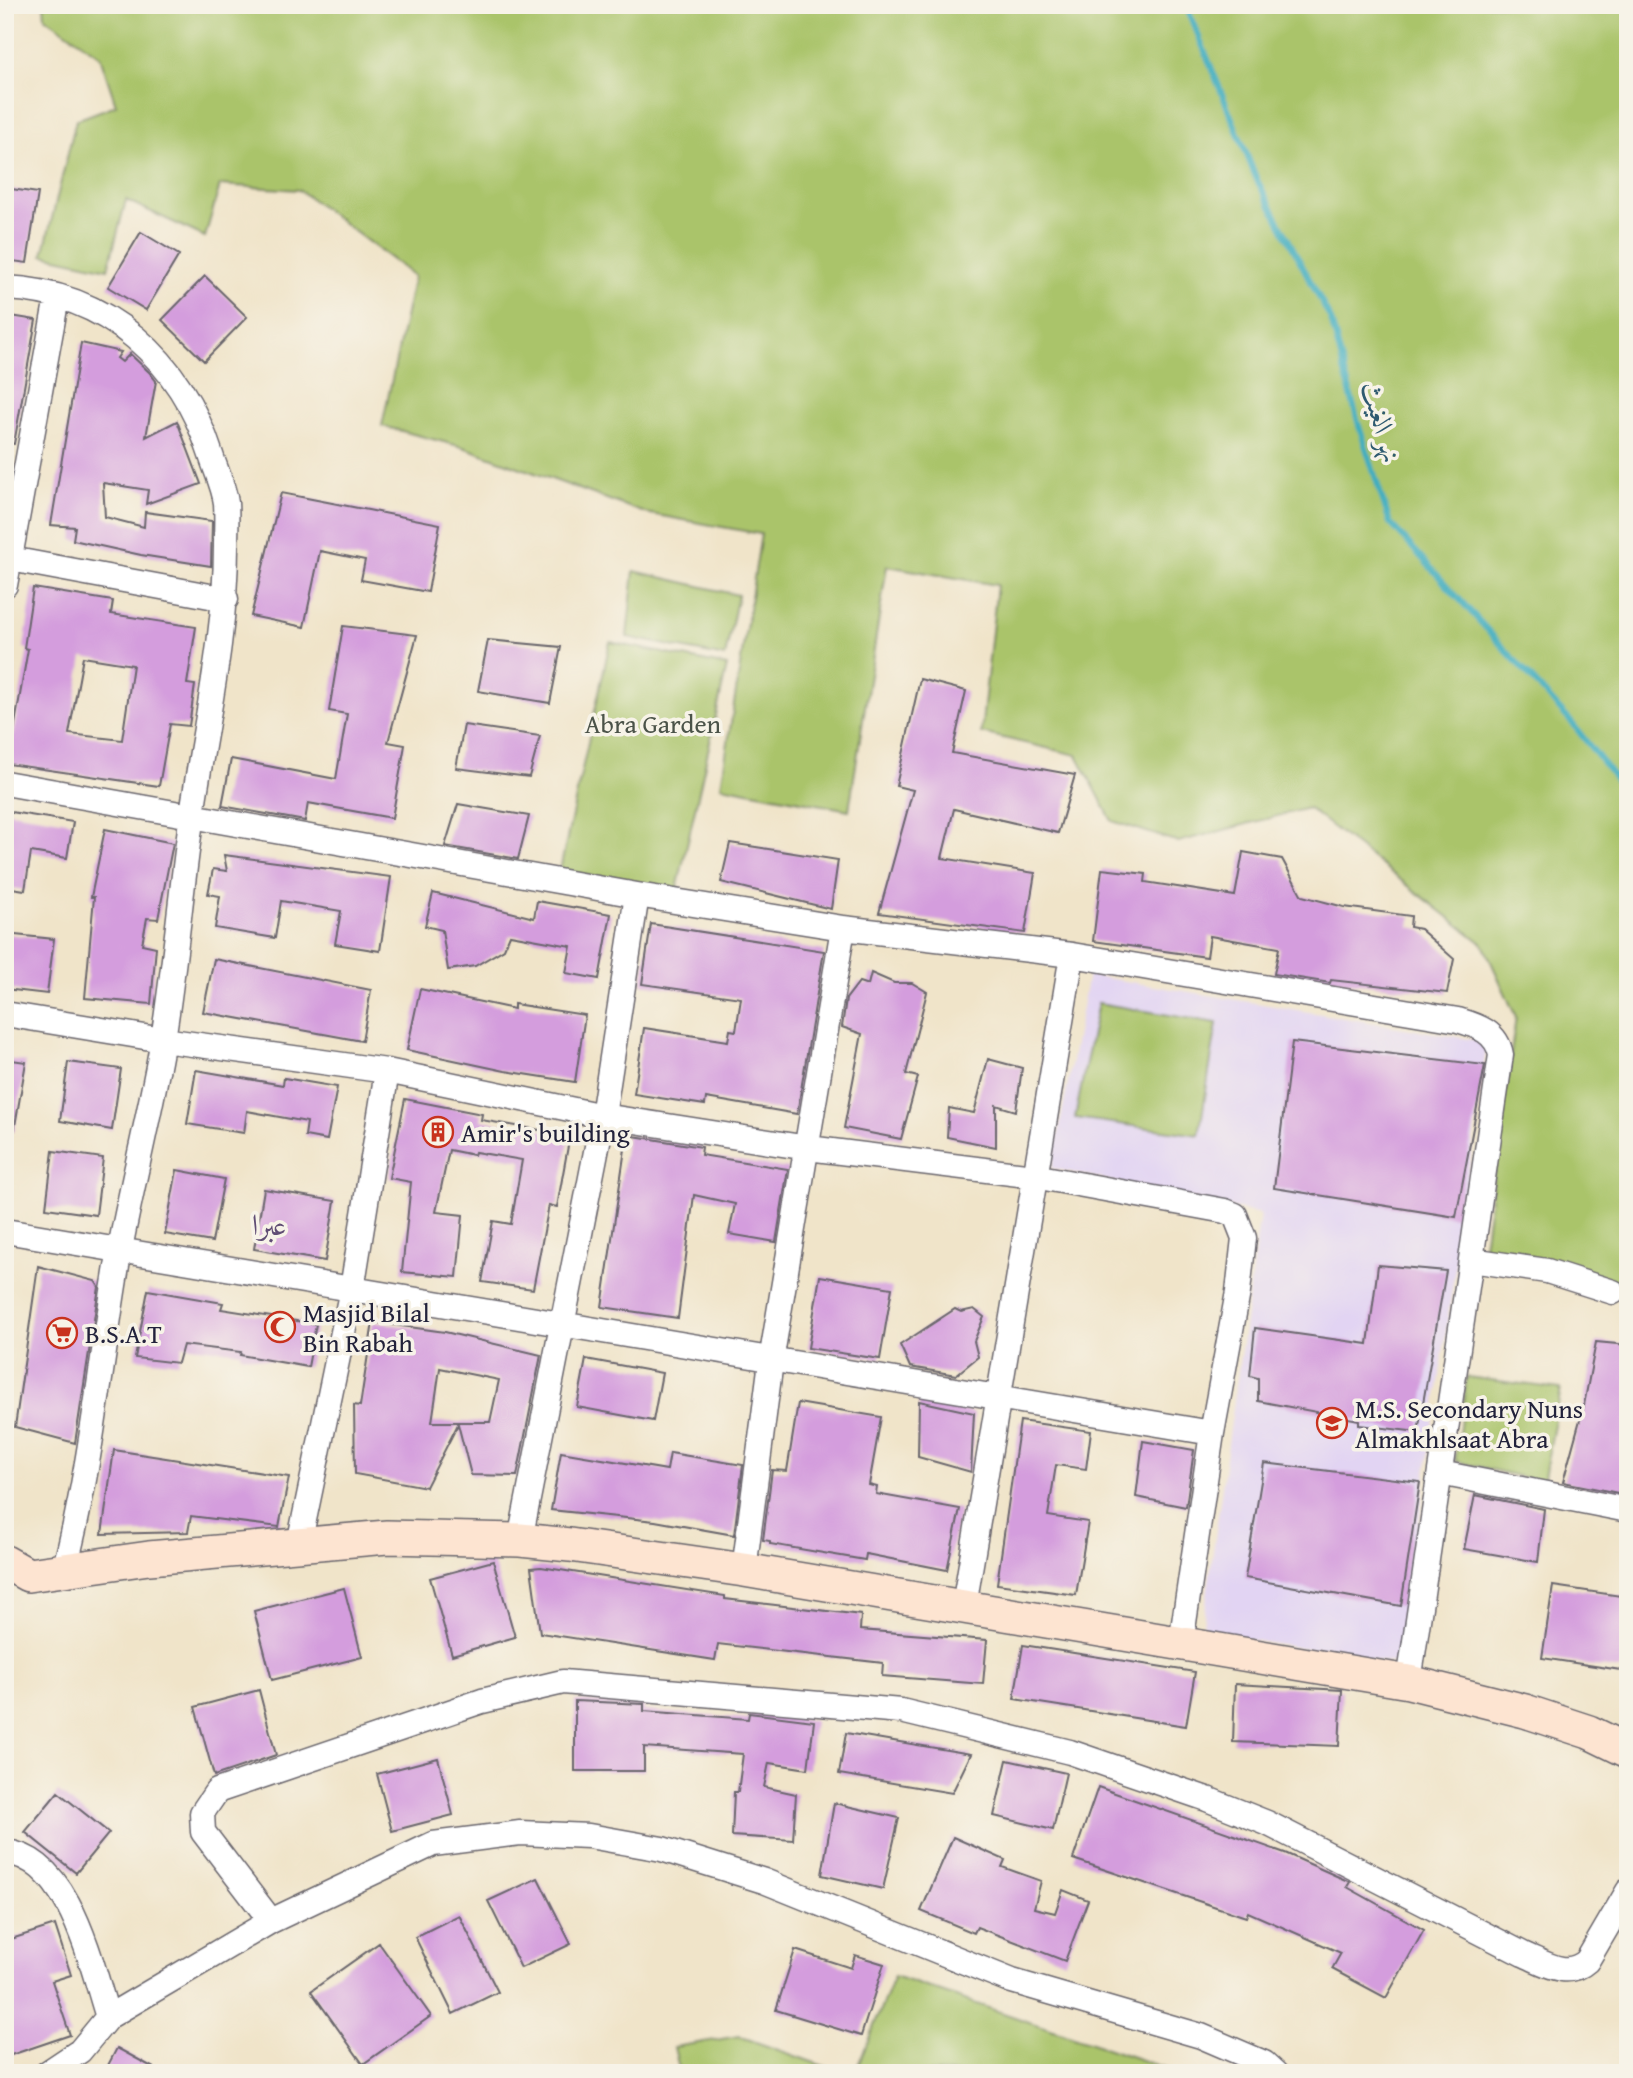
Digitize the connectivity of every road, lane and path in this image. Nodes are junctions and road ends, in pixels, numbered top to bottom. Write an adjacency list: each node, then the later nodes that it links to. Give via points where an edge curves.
1 (5, 288): 2 (street, via 26,288)
2 (57, 297): 3 (street); 5 (street, via 127,328 180,384 204,433 226,502)
3 (7, 558): 4 (street); 5 (street)
4 (5, 585)
5 (226, 599): 7 (street)
6 (5, 783): 7 (street)
7 (191, 816): 8 (street); 12 (street)
8 (637, 895): 9 (street); 14 (street)
9 (843, 928): 10 (street); 15 (street)
10 (1072, 955): 16 (street); 19 (street, via 1458,1020 1491,1034 1501,1055)
11 (5, 1014): 12 (street)
12 (163, 1040): 13 (street); 18 (street)
13 (387, 1071): 14 (street); 20 (street)
14 (603, 1116): 15 (street); 22 (street)
15 (808, 1148): 16 (street); 23 (street)
16 (1034, 1176): 24 (street); 25 (street, via 1112,1193 1210,1206 1235,1215 1244,1238)
17 (5, 1231): 18 (street)
18 (120, 1250): 20 (street); 32 (street, via 78,1521)
19 (1471, 1260): 21 (street, via 1547,1271); 26 (street)
20 (352, 1289): 22 (street); 29 (street)
21 (1613, 1292)
22 (563, 1324): 23 (street); 28 (street)
23 (771, 1361): 24 (street); 31 (street)
24 (998, 1397): 25 (street); 33 (street)
25 (1212, 1433): 34 (street)
26 (1440, 1473): 27 (street); 35 (street)
27 (1628, 1510)
28 (520, 1540): 29 (main road, via 387,1537); 31 (main road)
29 (299, 1544): 32 (main road)
30 (17, 1568): 32 (main road)
31 (744, 1570): 33 (main road)
32 (64, 1571)
33 (964, 1606): 34 (main road)
34 (1181, 1643): 35 (main road)
35 (1409, 1682): 36 (main road, via 1538,1715)
36 (1628, 1751)
37 (5, 1852): 40 (street, via 31,1858 63,1894 80,1931)
38 (1628, 1891): 39 (street, via 1587,1961 1568,1971 1523,1954 1267,1823 1070,1752 901,1711 563,1682 482,1701 217,1791 202,1813 203,1832)
39 (271, 1922): 40 (street); 42 (street, via 433,1844 520,1833 589,1836 662,1849 764,1881 1012,1981 1201,2036 1264,2063)
40 (107, 2017): 41 (street, via 80,2050)
41 (47, 2073)
42 (1275, 2073)

